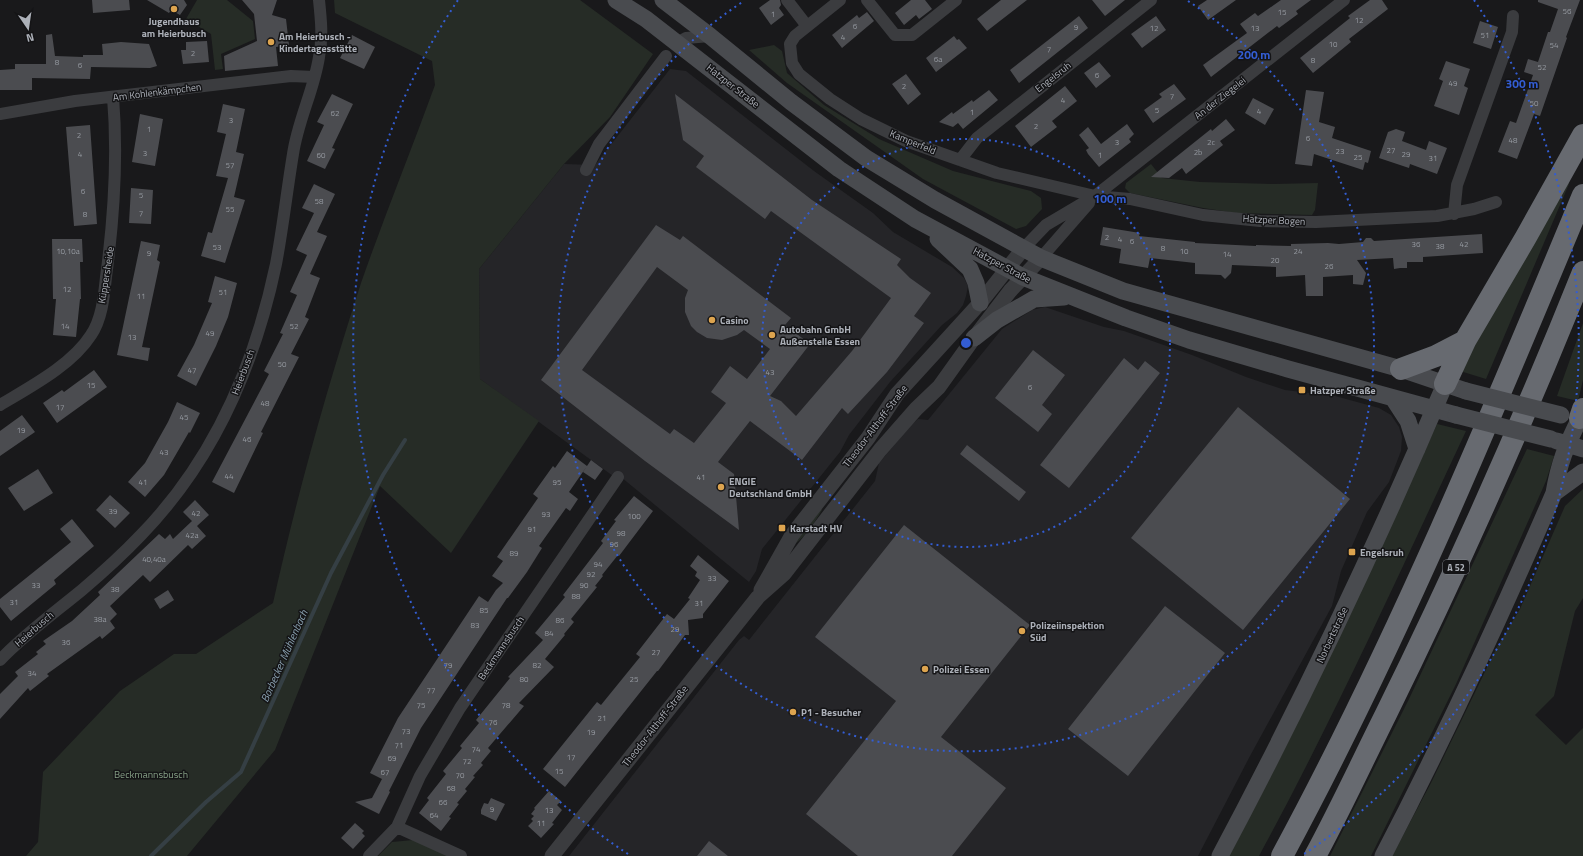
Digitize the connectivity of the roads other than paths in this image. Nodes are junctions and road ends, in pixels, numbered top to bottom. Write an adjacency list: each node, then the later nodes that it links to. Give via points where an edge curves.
1 (319, 0): 15 (street, Heierbusch, via 322,34)
2 (616, 0): 13 (main road, Hatzper Straße, via 646,19)
3 (663, 0): 12 (main road)
4 (787, 0): 11 (street)
5 (840, 0): 11 (street, Kamperfeld)
6 (867, 0): 7 (street, via 895,35 912,35)
7 (956, 0)
8 (1344, 0): 21 (street, An der Ziegelei)
9 (1146, 1): 19 (street, Engelsruh, via 977,138)
10 (1513, 16): 24 (street, via 1512,32 1457,185)
11 (807, 26): 19 (street, Kamperfeld, via 790,44 792,63 799,74 830,99 861,119 906,141)
12 (710, 36): 13 (street, via 686,38); 26 (main road, via 791,102 866,158 934,200)
13 (676, 43): 25 (main road, Hatzper Straße, via 838,168)
14 (666, 56): 20 (street, via 599,144)
15 (314, 77): 16 (street, Am Kohlenkämpchen, via 290,76); 47 (street, Heierbusch, via 299,122 267,303 254,345 218,431 183,485 141,536)
16 (113, 97): 17 (street, Am Kohlenkämpchen); 38 (street, Küppersheide, via 113,224 98,320 92,334 73,356 31,387)
17 (0, 114)
18 (1583, 134): 34 (highway)
19 (960, 160): 21 (street, Kamperfeld, via 997,173)
20 (586, 170)
21 (1095, 196): 24 (street, Hatzper Bogen, via 1130,199 1203,215 1260,221 1316,222); 26 (street, An der Ziegelei, via 1046,225); 27 (street, An der Ziegelei)
22 (1583, 196): 53 (highway, A 52, via 1465,477 1385,652)
23 (1496, 202): 24 (street, Hatzper Bogen)
24 (1454, 214)
25 (915, 219): 28 (main road, Hatzper Straße); 32 (main road, via 970,270)
26 (1023, 249): 27 (main road); 28 (street, Theodor-Althoff-Straße)
27 (1042, 258): 30 (street, An der Ziegelei); 35 (main road, via 1123,292)
28 (1007, 269): 30 (main road, Hatzper Straße); 32 (street, Theodor-Althoff-Straße)
29 (1583, 272): 54 (highway, A 52, via 1491,491 1411,663)
30 (1023, 277): 31 (main road, Hatzper Straße); 33 (street, Theodor-Althoff-Straße)
31 (1074, 297): 33 (main road, via 1034,299 997,320); 37 (main road, Hatzper Straße, via 1189,340)
32 (980, 303): 46 (street, Theodor-Althoff-Straße, via 897,394 868,438 792,535)
33 (974, 338): 46 (street, Theodor-Althoff-Straße, via 939,387 880,450 784,574)
34 (1465, 341): 35 (highway, via 1436,356); 36 (highway)
35 (1401, 369): 36 (main road)
36 (1445, 384): 39 (main road, Norbertstraße); 40 (main road, bridge)
37 (1393, 398): 39 (main road, Hatzper Straße); 42 (main road, via 1408,422)
38 (0, 405)
39 (1434, 409): 41 (main road, Hatzper Straße, bridge); 42 (main road, Norbertstraße)
40 (1577, 415): 41 (main road)
41 (1567, 444): 45 (main road, via 1558,469)
42 (1417, 449): 52 (main road, Norbertstraße, via 1322,655 1259,784)
43 (1583, 472): 45 (main road)
44 (618, 477): 48 (street, Beckmannsbusch, via 460,708 420,776)
45 (1554, 493): 55 (main road, via 1484,651)
46 (758, 597): 51 (street, Theodor-Althoff-Straße)
47 (0, 660)
48 (397, 827): 49 (street, Beckmannsbusch); 50 (street)
49 (369, 856)
50 (461, 856)
51 (552, 856)
52 (1220, 856)
53 (1282, 856)
54 (1315, 856)
55 (1383, 856)

